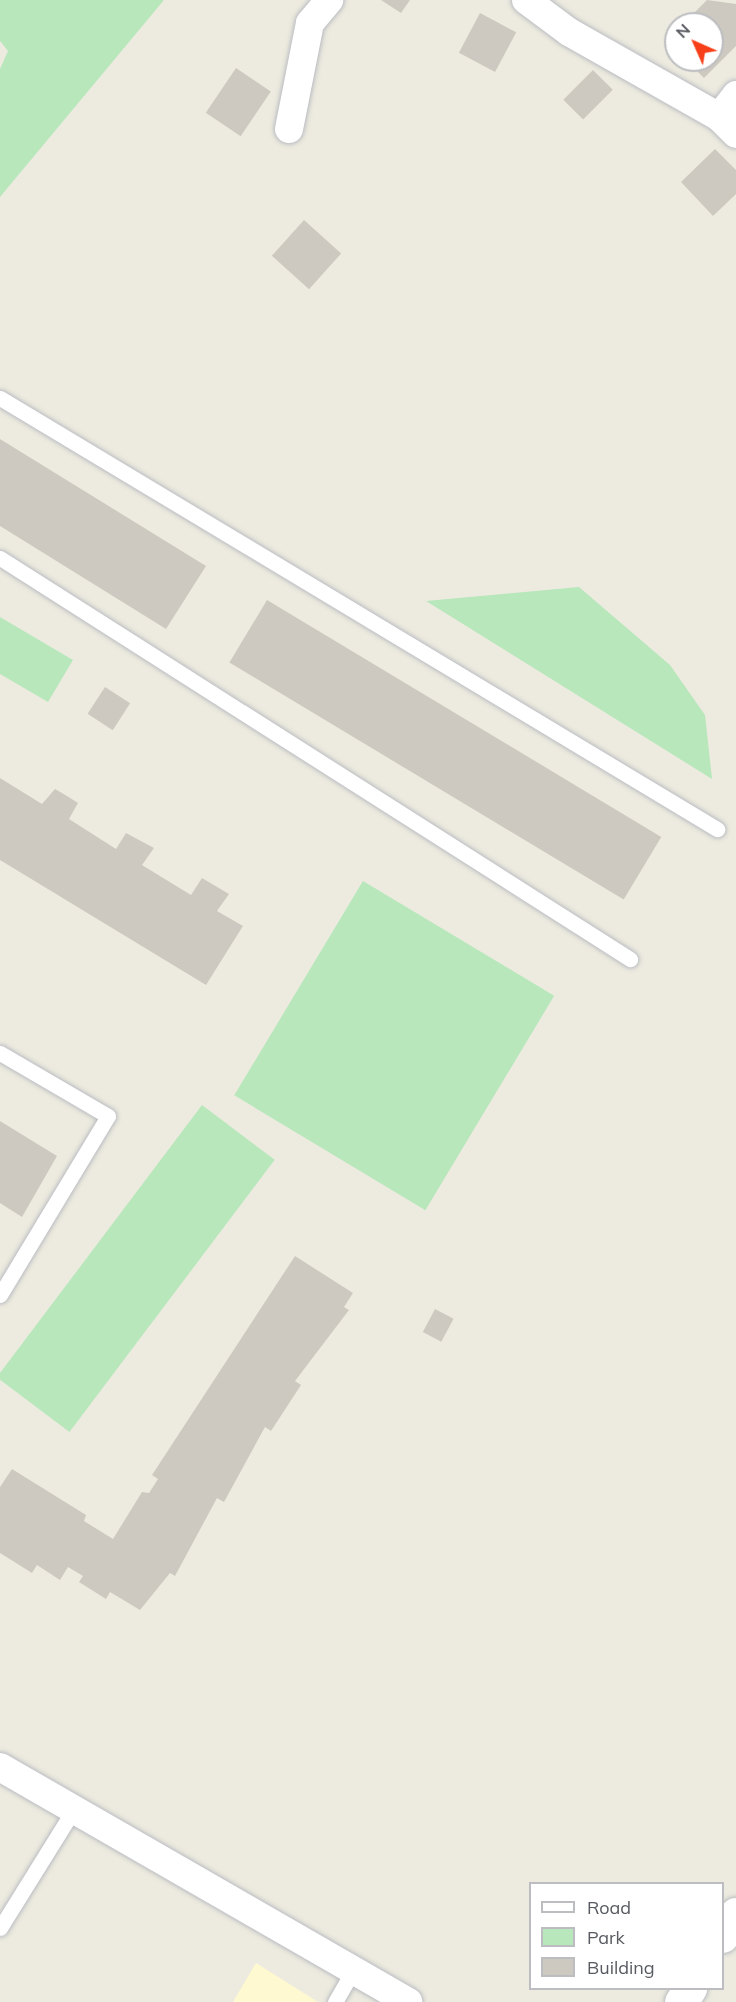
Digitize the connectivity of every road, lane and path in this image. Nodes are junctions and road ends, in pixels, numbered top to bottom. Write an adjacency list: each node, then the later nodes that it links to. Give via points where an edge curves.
1 (330, 0): 4 (street, via 310,23)
2 (526, 0): 3 (street, via 569,32)
3 (730, 115)
4 (289, 129)
5 (0, 398): 7 (lane)
6 (0, 558): 8 (lane)
7 (717, 830)
8 (630, 959)
9 (0, 1053): 10 (lane, via 108,1116)
10 (0, 1295)
11 (0, 1767): 12 (street)
12 (74, 1809): 14 (lane); 16 (street)
13 (736, 1914): 15 (main road)
14 (0, 1928)
15 (724, 1934)
16 (354, 1969): 17 (lane); 18 (street)
17 (335, 2002)
18 (408, 2002)

